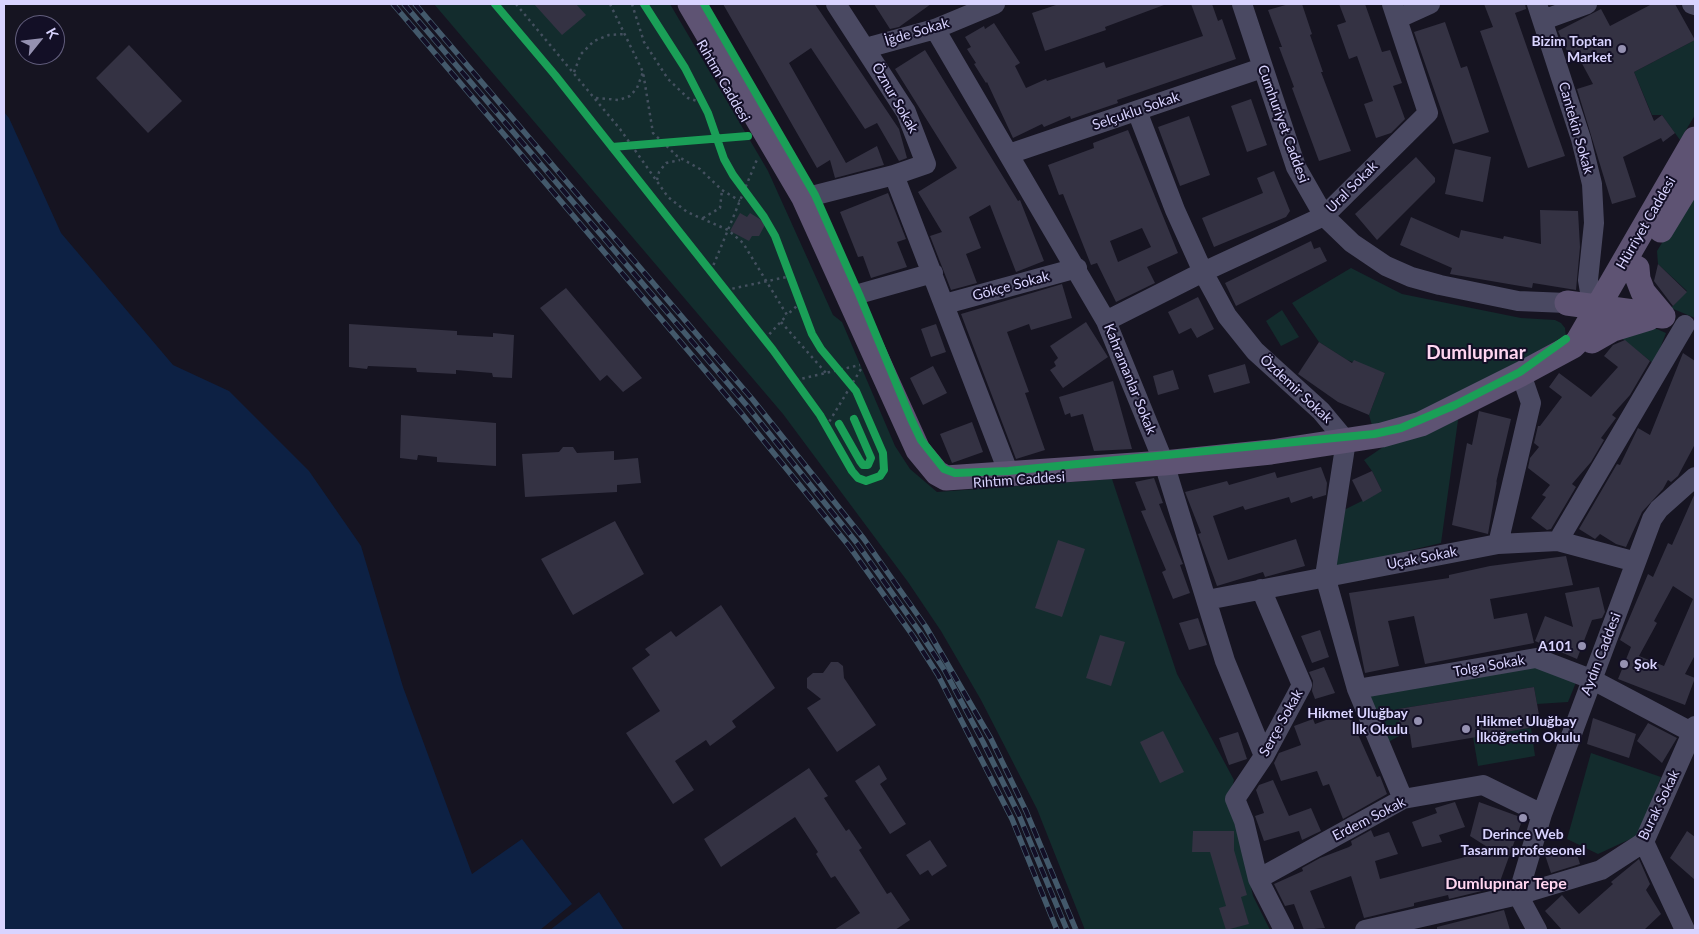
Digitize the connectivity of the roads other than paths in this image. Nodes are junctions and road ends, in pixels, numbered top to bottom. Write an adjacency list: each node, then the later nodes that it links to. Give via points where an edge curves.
1 (678, 4): 35 (main road, Rıhtım Caddesi, via 794,201 910,456 926,475 944,484 957,485)
2 (690, 4): 18 (main road, Rıhtım Caddesi)
3 (836, 4): 11 (street, Öznur Sokak)
4 (995, 4): 10 (street, İğde Sokak)
5 (1242, 4): 12 (street, Cumhuriyet Caddesi)
6 (1430, 4): 8 (street)
7 (1587, 4): 9 (street)
8 (1395, 11): 19 (street, Ural Sokak, via 1428,113)
9 (1540, 12): 20 (street, Cantekin Sokak, via 1592,184 1594,223)
10 (935, 28): 11 (street, İğde Sokak); 15 (street, Kahramanlar Sokak)
11 (866, 48): 17 (street, Öznur Sokak, via 906,112 926,164)
12 (1262, 68): 13 (street, Selçuklu Sokak); 19 (street, Cumhuriyet Caddesi, via 1296,167)
13 (1137, 111): 15 (street, Selçuklu Sokak); 22 (street, Özdemir Sokak)
14 (1695, 139): 23 (main road, Hürriyet Caddesi)
15 (1009, 154): 21 (street, Kahramanlar Sokak)
16 (1695, 174): 23 (main road, Hürriyet Caddesi)
17 (894, 175): 18 (street, Öznur Sokak); 24 (street)
18 (804, 198): 25 (main road, Rıhtım Caddesi)
19 (1324, 216): 22 (street, Ural Sokak); 26 (street, Cumhuriyet Caddesi, via 1371,257 1411,277 1518,302)
20 (1591, 256): 23 (street, via 1599,275 1607,279); 27 (street, Cantekin Sokak, via 1588,280)
21 (1077, 268): 28 (street, Gökçe Sokak); 30 (street, Kahramanlar Sokak)
22 (1203, 272): 30 (street, Ural Sokak); 34 (street, Özdemir Sokak, via 1241,335 1321,412)
23 (1626, 272): 27 (main road, Hürriyet Caddesi); 29 (main road, via 1638,279 1643,292)
24 (933, 274): 25 (street); 28 (street)
25 (848, 297): 36 (main road, Rıhtım Caddesi, via 909,433 926,462 946,478)
26 (1567, 303): 27 (main road); 32 (main road, via 1579,318)
27 (1600, 303): 29 (main road); 32 (main road, Hürriyet Caddesi)
28 (944, 304): 36 (street)
29 (1663, 316): 31 (street); 32 (main road, Rıhtım Caddesi, via 1621,325)
30 (1106, 321): 35 (street, Kahramanlar Sokak)
31 (1690, 328): 38 (street)
32 (1583, 341): 33 (main road, Rıhtım Caddesi)
33 (1522, 378): 34 (main road, Rıhtım Caddesi, via 1421,424); 39 (street, via 1531,403)
34 (1345, 446): 35 (main road, Rıhtım Caddesi); 41 (street)
35 (1165, 466): 36 (main road, Rıhtım Caddesi); 43 (street, Kahramanlar Sokak)
36 (1009, 474)
37 (1695, 476): 40 (street, Aydın Caddesi, via 1659,508)
38 (1558, 540): 39 (street, Uçak Sokak); 40 (street, Uçak Sokak)
39 (1498, 544): 41 (street, Uçak Sokak)
40 (1636, 562): 44 (street, Aydın Caddesi)
41 (1326, 576): 42 (street, Uçak Sokak); 45 (street)
42 (1261, 589): 43 (street, Uçak Sokak); 47 (street, Serçe Sokak, via 1302,685)
43 (1207, 600): 47 (street, Kahramanlar Sokak, via 1225,661)
44 (1591, 679): 45 (street, Tolga Sokak, via 1536,658); 46 (street, Tolga Sokak); 49 (street, Aydın Caddesi)
45 (1357, 689): 48 (street)
46 (1694, 730): 50 (street, Burak Sokak)
47 (1264, 756): 51 (street, Serçe Sokak, via 1235,799 1244,821)
48 (1403, 799): 49 (street, Erdem Sokak, via 1483,785); 51 (street, Erdem Sokak)
49 (1542, 814): 52 (street, Aydın Caddesi)
50 (1644, 842): 52 (street, Burak Sokak, via 1601,870); 57 (street)
51 (1258, 879): 54 (street)
52 (1518, 895): 53 (street, Burak Sokak); 56 (street)
53 (1403, 926): 55 (street, Burak Sokak)
54 (1284, 930)
55 (1365, 930)
56 (1537, 930)
57 (1685, 930)

